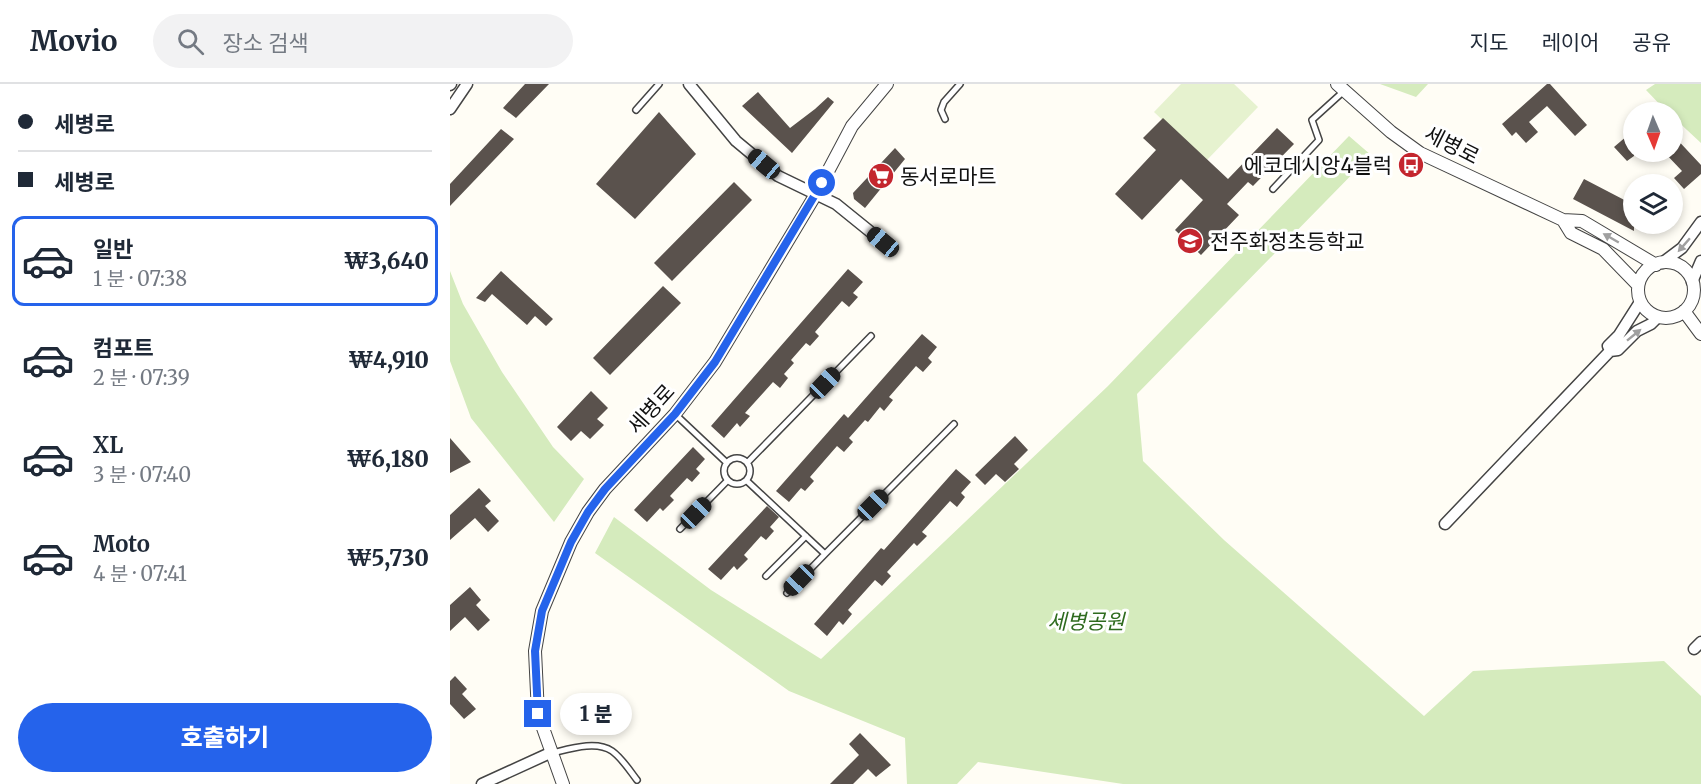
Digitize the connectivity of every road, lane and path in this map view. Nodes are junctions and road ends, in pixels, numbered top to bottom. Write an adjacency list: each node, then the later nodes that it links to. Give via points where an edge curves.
1 (467, 84): 7 (street)
2 (659, 84): 8 (lane)
3 (689, 84): 11 (street, via 736,141 778,176)
4 (887, 84): 11 (street, 세병로, via 852,126)
5 (960, 84): 9 (lane, via 940,110)
6 (1340, 88): 10 (lane, via 1312,120 1319,140); 12 (street, 세병로, via 1420,153)
7 (450, 109)
8 (636, 110)
9 (945, 119)
10 (1273, 189)
11 (816, 194): 14 (street, via 836,204); 25 (street, 세병로, via 715,362)
12 (1563, 220): 16 (street, 세병로, one-way to 12, via 1582,221); 18 (street, 세병로, via 1570,233 1603,249)
13 (1701, 222): 16 (street, one-way to 16, via 1682,249)
14 (883, 242)
15 (1701, 261): 17 (street)
16 (1659, 264): 17 (street, 세병로, via 1677,265); 18 (street, via 1646,270)
17 (1692, 282): 20 (street, via 1692,298)
18 (1638, 285): 19 (street)
19 (1640, 302): 21 (street); 24 (street, via 1608,346)
20 (1684, 311): 21 (street, via 1669,318); 22 (street)
21 (1658, 317): 24 (street, one-way to 21, via 1618,350)
22 (1701, 334)
23 (871, 336): 27 (lane)
24 (1610, 351): 31 (street)
25 (675, 414): 28 (lane); 37 (street, 세병로, via 588,512 542,611 535,651 536,680 538,714)
26 (954, 424): 34 (lane)
27 (748, 462): 28 (lane, via 736,458); 30 (lane, via 751,470)
28 (727, 463): 29 (lane, via 724,472)
29 (728, 480): 30 (lane, via 736,484); 32 (lane)
30 (747, 480): 33 (lane)
31 (1445, 524)
32 (680, 529)
33 (806, 536): 34 (lane); 35 (lane)
34 (825, 554): 36 (lane)
35 (766, 576)
36 (787, 593)
37 (550, 753): 38 (lane, via 581,747 612,751); 39 (street); 40 (street, 세병로)
38 (638, 780)
39 (482, 784)
40 (563, 784)

